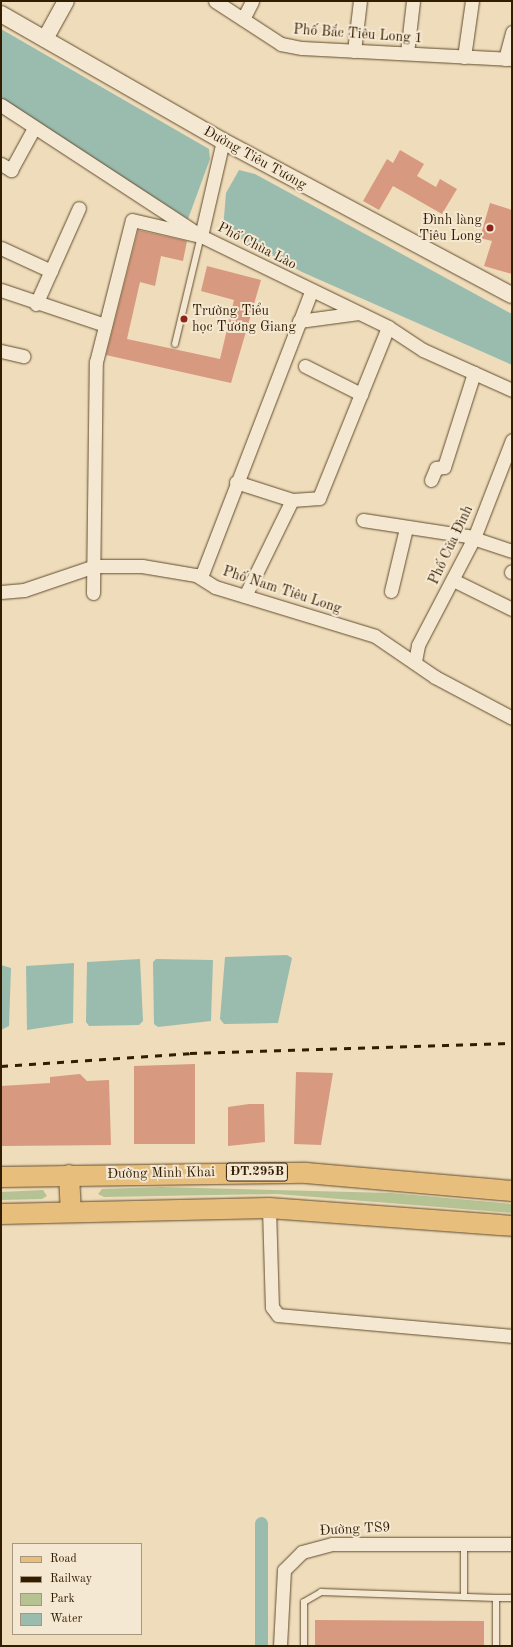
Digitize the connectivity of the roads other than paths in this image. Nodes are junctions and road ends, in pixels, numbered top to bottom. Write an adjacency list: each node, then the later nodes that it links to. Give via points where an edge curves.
1 (66, 1): 10 (street)
2 (215, 1): 8 (street, Phố Bắc Tiêu Long 1)
3 (252, 1): 8 (street)
4 (360, 1): 11 (street)
5 (414, 1): 12 (street)
6 (472, 1): 13 (street)
7 (1, 14): 10 (street, Đường Tiêu Tương)
8 (243, 19): 11 (street, Phố Bắc Tiêu Long 1, via 281,44)
9 (512, 32): 14 (street)
10 (45, 39): 17 (street, Đường Tiêu Tương)
11 (354, 51): 12 (street, Phố Bắc Tiêu Long 1)
12 (407, 54): 13 (street, Phố Bắc Tiêu Long 1)
13 (464, 57): 14 (street, Phố Bắc Tiêu Long 1)
14 (509, 59)
15 (1, 106): 16 (street, Phố Chùa Lào)
16 (34, 128): 18 (street, via 11,170); 20 (street, Phố Chùa Lào)
17 (223, 141): 20 (street); 25 (street, Đường Tiêu Tương)
18 (1, 164)
19 (80, 208): 22 (street)
20 (201, 236): 24 (street, Phố Chùa Lào); 29 (street, via 132,220); 31 (lane)
21 (1, 248): 22 (street)
22 (51, 271): 26 (street)
23 (1, 290): 26 (street)
24 (311, 292): 27 (street, Phố Chùa Lào); 28 (street)
25 (512, 295)
26 (36, 304): 29 (street)
27 (358, 313): 28 (street); 30 (street, Phố Chùa Lào)
28 (299, 321): 40 (street)
29 (105, 325): 46 (street, via 96,362)
30 (388, 327): 35 (street, Phố Chùa Lào, via 423,350); 37 (street)
31 (175, 344)
32 (1, 351): 33 (street)
33 (23, 356)
34 (304, 366): 37 (street)
35 (474, 373): 36 (street, Phố Chùa Lào); 39 (street, via 444,467 436,468)
36 (512, 390)
37 (361, 394): 41 (street, via 319,498)
38 (512, 440): 44 (street, Phố Cửa Đình)
39 (431, 480)
40 (236, 482): 41 (street); 47 (street)
41 (292, 500): 52 (street)
42 (363, 520): 43 (street)
43 (406, 528): 44 (street); 49 (street)
44 (474, 538): 45 (street); 48 (street, Phố Cửa Đình)
45 (512, 551)
46 (95, 566): 47 (street, Phố Nam Tiêu Long, via 154,568); 50 (street, Phố Nam Tiêu Long, via 24,590); 51 (street)
47 (202, 577): 52 (street, Phố Nam Tiêu Long, via 214,587)
48 (453, 580): 53 (street); 54 (street, Phố Cửa Đình, via 418,645)
49 (391, 591)
50 (1, 592)
51 (93, 593)
52 (245, 596): 54 (street, Phố Nam Tiêu Long, via 375,636)
53 (512, 609)
54 (415, 661): 55 (street, Phố Nam Tiêu Long, via 435,677)
55 (512, 718)
56 (69, 1175): 57 (main road, Đường Minh Khai / ĐT.295B); 58 (main road, Đường Minh Khai / ĐT.295B, via 306,1173); 60 (main road)
57 (1, 1177)
58 (512, 1191)
59 (269, 1208): 60 (main road); 62 (main road); 63 (street, via 272,1307 278,1315)
60 (71, 1211): 61 (main road)
61 (1, 1214)
62 (512, 1226)
63 (512, 1336)
64 (464, 1544): 65 (street, Đường TS9); 66 (lane); 69 (street, Đường TS9, via 332,1544 302,1552 284,1570)
65 (512, 1544)
66 (464, 1596): 67 (lane); 70 (lane, via 321,1592 304,1602)
67 (496, 1598): 68 (lane); 71 (lane)
68 (512, 1598)
69 (280, 1646)
70 (304, 1646)
71 (496, 1646)

